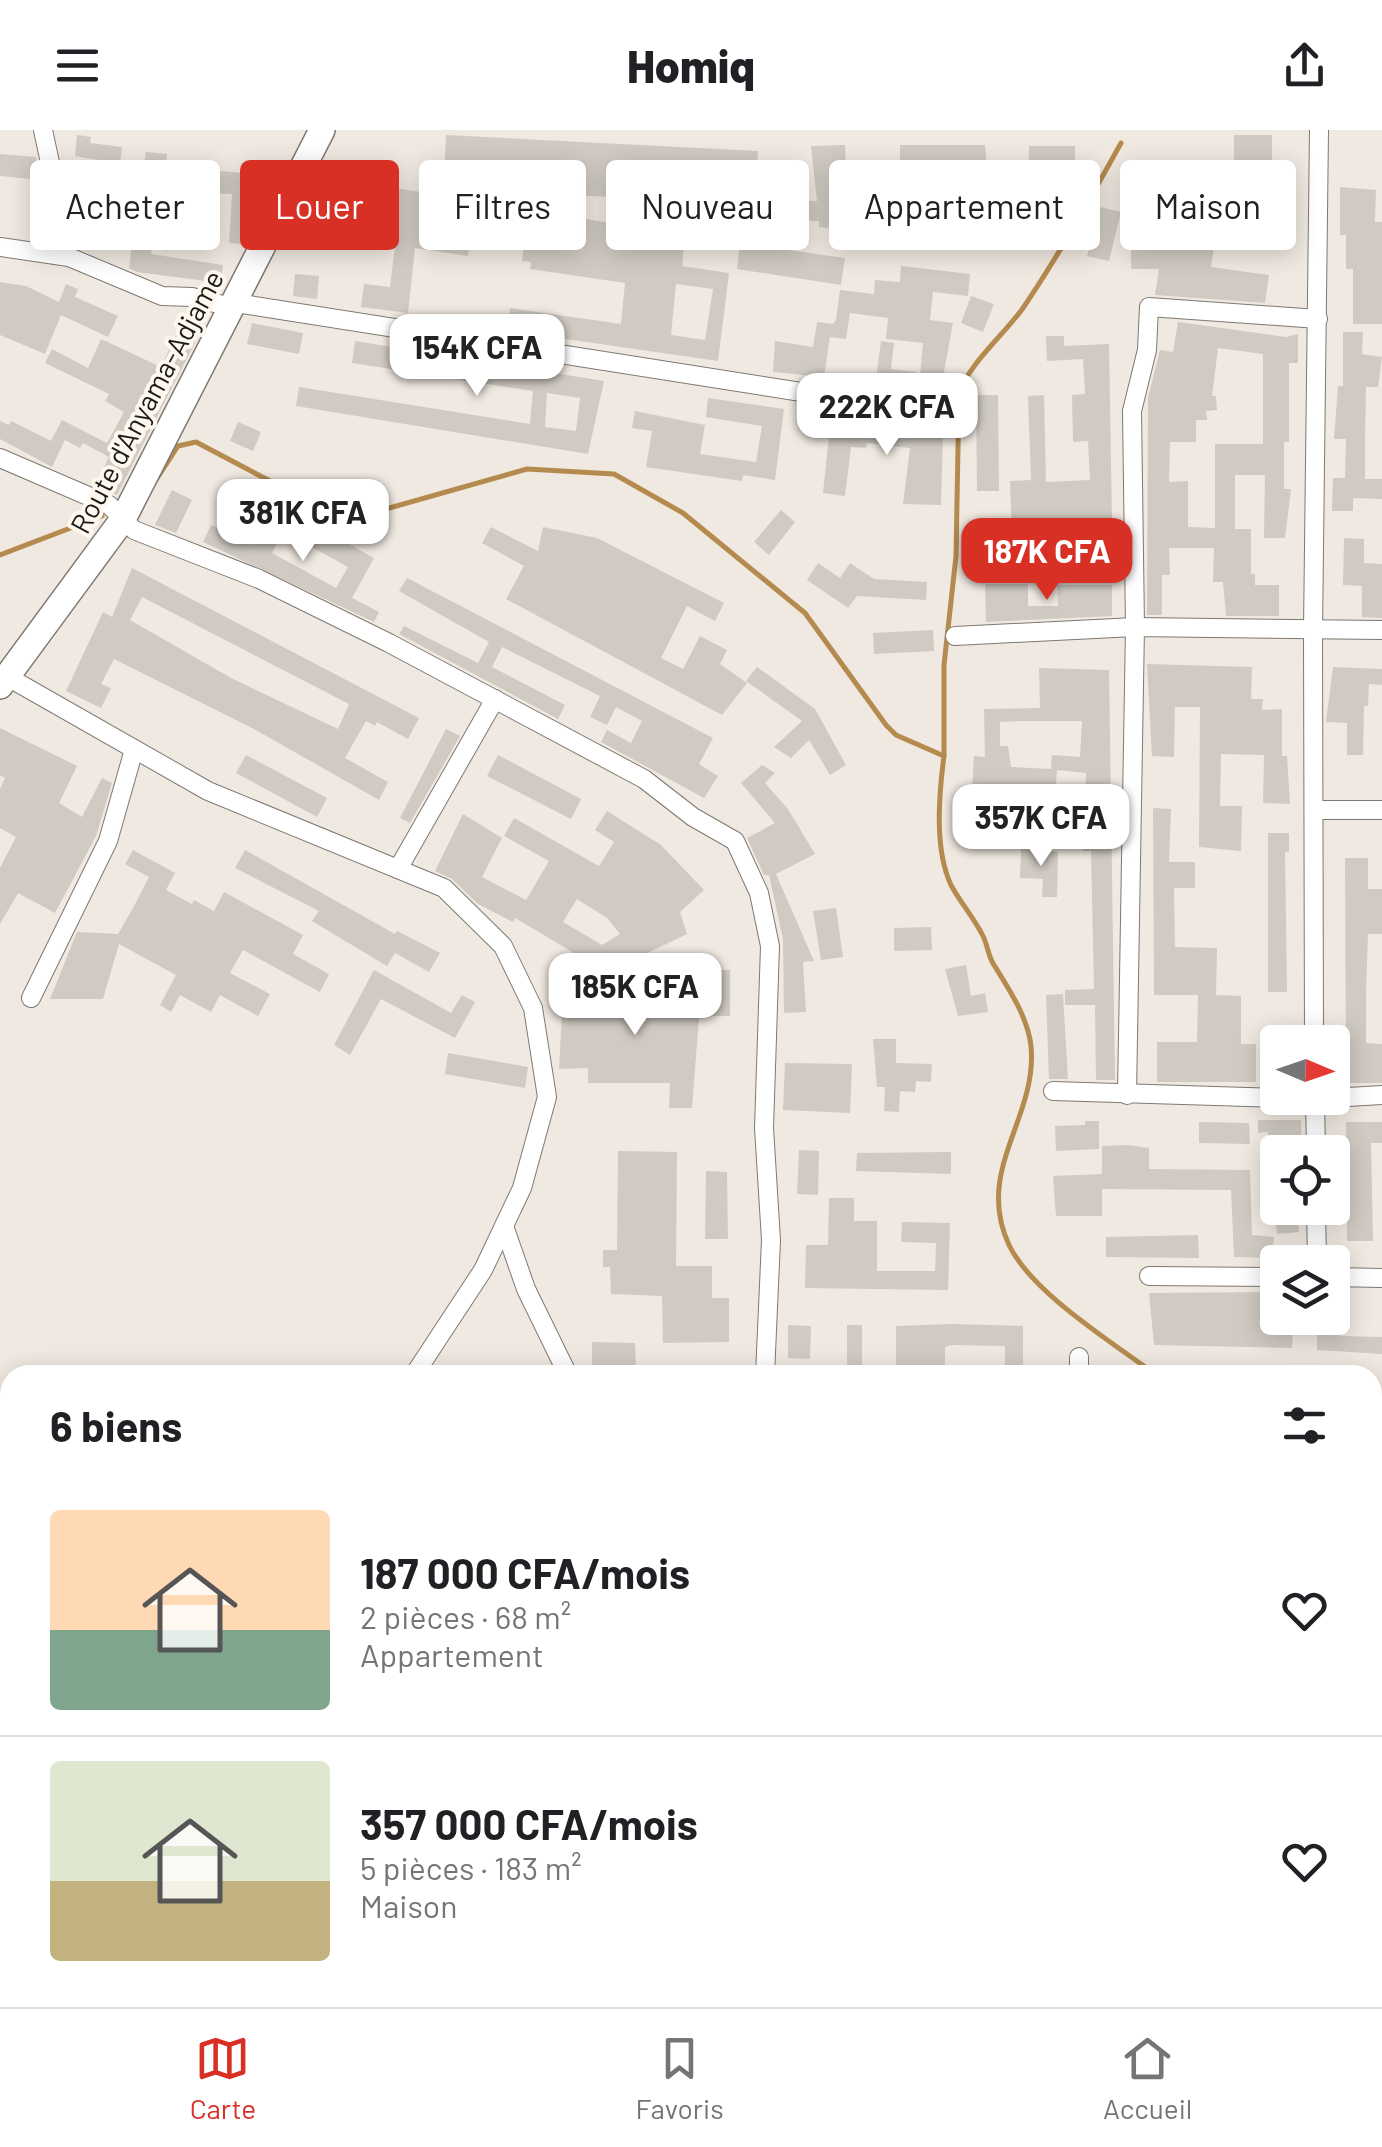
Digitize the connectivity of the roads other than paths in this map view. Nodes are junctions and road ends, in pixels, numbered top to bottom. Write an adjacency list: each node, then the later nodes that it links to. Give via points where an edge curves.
1 (43, 130): 4 (street)
2 (322, 130): 6 (street, Route d'Anyama-Adjame)
3 (1319, 130): 7 (street)
4 (49, 160)
5 (0, 248): 6 (street, via 69,257 162,296)
6 (235, 305): 8 (street); 10 (street, Route d'Anyama-Adjame)
7 (1318, 319): 11 (street, via 1149,307 1132,411); 13 (street)
8 (916, 410)
9 (0, 458): 10 (street, via 110,504)
10 (122, 519): 15 (street, Route d'Anyama-Adjame); 16 (street, via 134,530 259,579)
11 (1136, 627): 13 (street); 14 (street); 24 (street)
12 (1382, 630): 13 (street)
13 (1313, 631): 18 (street)
14 (954, 636)
15 (3, 681): 17 (street)
16 (495, 699): 20 (street); 35 (street, via 644,779 735,840 759,892 770,946)
17 (133, 752): 20 (street, via 208,791); 21 (street, via 108,841)
18 (1314, 810): 19 (street); 22 (street)
19 (1382, 810)
20 (398, 868): 28 (street, via 444,888 503,946 533,1008 547,1097 522,1188)
21 (31, 998)
22 (1314, 1025)
23 (1054, 1091): 24 (street)
24 (1127, 1095): 27 (street)
25 (1382, 1095): 26 (street)
26 (1350, 1096)
27 (1260, 1097)
28 (504, 1226): 33 (street); 34 (street)
29 (1150, 1276): 30 (street)
30 (1260, 1277)
31 (1350, 1278): 32 (street)
32 (1382, 1278)
33 (421, 1365)
34 (563, 1365)
35 (765, 1365)

